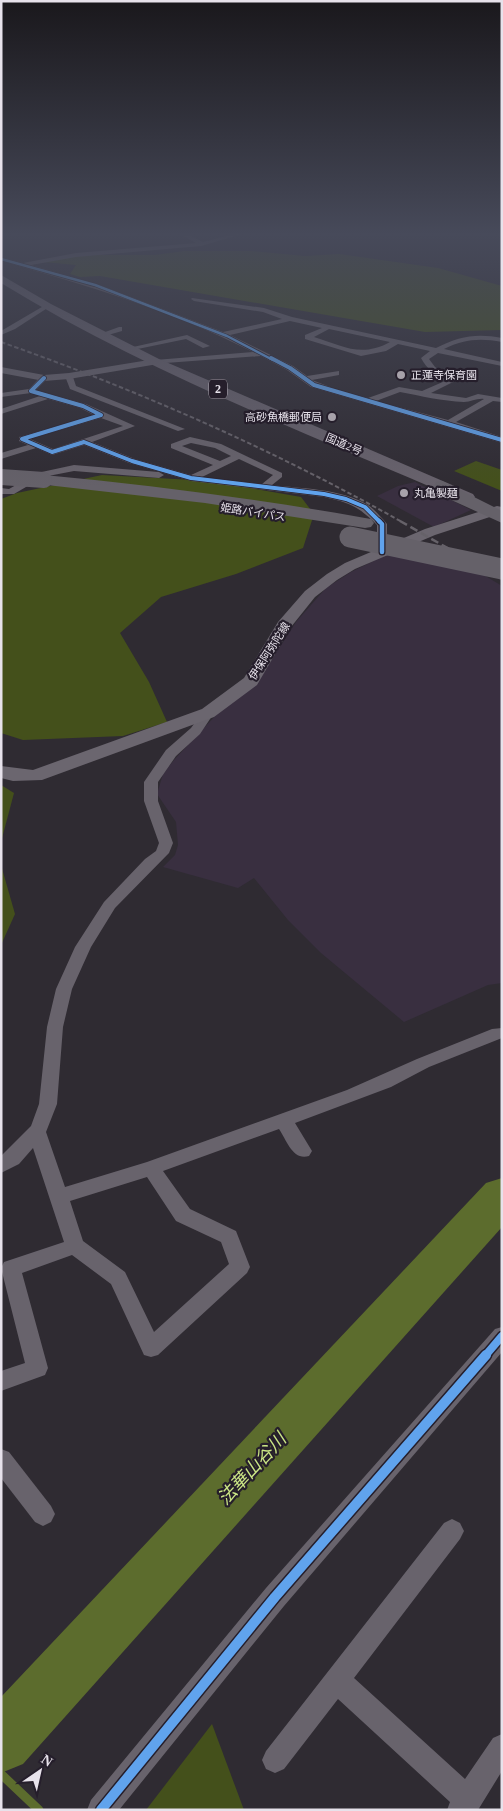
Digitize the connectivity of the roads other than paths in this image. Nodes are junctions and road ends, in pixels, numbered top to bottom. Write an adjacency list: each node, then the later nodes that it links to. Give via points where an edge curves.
1 (25, 319): 9 (street)
2 (70, 319): 12 (highway, 国道2号 / 2)
3 (182, 319): 8 (street)
4 (290, 319): 6 (street); 11 (street)
5 (222, 326): 8 (street)
6 (329, 327): 15 (street); 15 (street, via 308,337 361,354 383,349)
7 (119, 329): 12 (street)
8 (209, 329): 11 (street)
9 (1, 333)
10 (160, 334): 13 (street)
11 (224, 334): 19 (street)
12 (101, 335): 17 (highway, 国道2号 / 2)
13 (173, 340): 16 (street, via 187,337); 17 (street)
14 (502, 340): 18 (street, via 467,336)
15 (398, 341): 18 (street)
16 (206, 346)
17 (128, 348): 20 (highway, 国道2号 / 2)
18 (438, 350): 21 (street); 28 (street, via 425,358 426,362 451,381)
19 (261, 354): 20 (street); 26 (street)
20 (155, 362): 24 (street); 57 (highway, 国道2号 / 2)
21 (502, 364)
22 (4, 372): 25 (street)
23 (336, 373): 26 (street)
24 (69, 376): 25 (street); 41 (street, via 73,387)
25 (44, 378): 27 (street)
26 (306, 379): 34 (street, via 314,385)
27 (31, 390): 29 (street); 30 (street)
28 (423, 394): 31 (street); 34 (street, via 399,389)
29 (1, 395)
30 (48, 396): 37 (street); 39 (street)
31 (443, 398): 32 (street); 35 (street)
32 (492, 398): 33 (street); 40 (street)
33 (502, 400)
34 (368, 401): 38 (street)
35 (434, 405)
36 (425, 410): 38 (street)
37 (1, 412)
38 (417, 414): 40 (street)
39 (102, 415): 42 (street, via 22,438); 44 (street, via 131,426)
40 (449, 423): 43 (street)
41 (181, 427)
42 (25, 440): 45 (street); 46 (street)
43 (502, 440)
44 (84, 442): 45 (street, via 52,452); 49 (street)
45 (38, 445): 47 (street)
46 (1, 447)
47 (1, 456)
48 (238, 456): 50 (street); 50 (street, via 218,446 190,440 174,446); 56 (street, via 278,476)
49 (132, 461): 51 (street, via 105,467); 53 (street)
50 (219, 464): 53 (street)
51 (76, 465)
52 (1, 477): 54 (highway, 姫路バイパス, bridge)
53 (192, 478): 56 (street); 58 (street, via 74,468 40,475 12,492)
54 (42, 483): 55 (highway, 姫路バイパス); 60 (highway, 姫路バイパス); 60 (highway, 姫路バイパス, via 155,490 274,507)
55 (1, 484)
56 (266, 485): 62 (street, via 324,494 365,507 382,524)
57 (442, 486): 59 (highway, via 444,490)
58 (1, 492)
59 (499, 512): 62 (main road, 伊保阿弥陀線, via 430,532)
60 (358, 530): 61 (highway, 姫路バイパス); 63 (highway, 姫路バイパス); 64 (highway, bridge)
61 (453, 540)
62 (382, 552): 65 (main road, 伊保阿弥陀線, via 332,577 310,594 284,625 251,681)
63 (502, 559)
64 (502, 568)
65 (208, 713): 66 (main road, 伊保阿弥陀線, via 35,776 13,776); 69 (street, via 196,731 170,753 151,782 151,801 166,844 162,852 109,905 83,946 64,989 55,1027 48,1104)
66 (1, 772)
67 (498, 1033): 68 (street, via 385,1082)
68 (283, 1120): 70 (street); 72 (street)
69 (37, 1131): 71 (street, via 12,1159); 73 (street)
70 (302, 1151)
71 (1, 1166)
72 (151, 1168): 73 (street); 74 (street, via 183,1215 229,1237 240,1268 151,1348 118,1278)
73 (59, 1197): 74 (street)
74 (75, 1246): 76 (street, via 11,1268 37,1368)
75 (502, 1336): 84 (street, via 275,1597)
76 (1, 1381)
77 (1, 1460): 78 (street)
78 (43, 1514)
79 (452, 1531): 80 (street)
80 (338, 1680): 82 (street); 83 (street)
81 (499, 1757): 83 (street)
82 (275, 1760)
83 (465, 1805)
84 (101, 1810)

